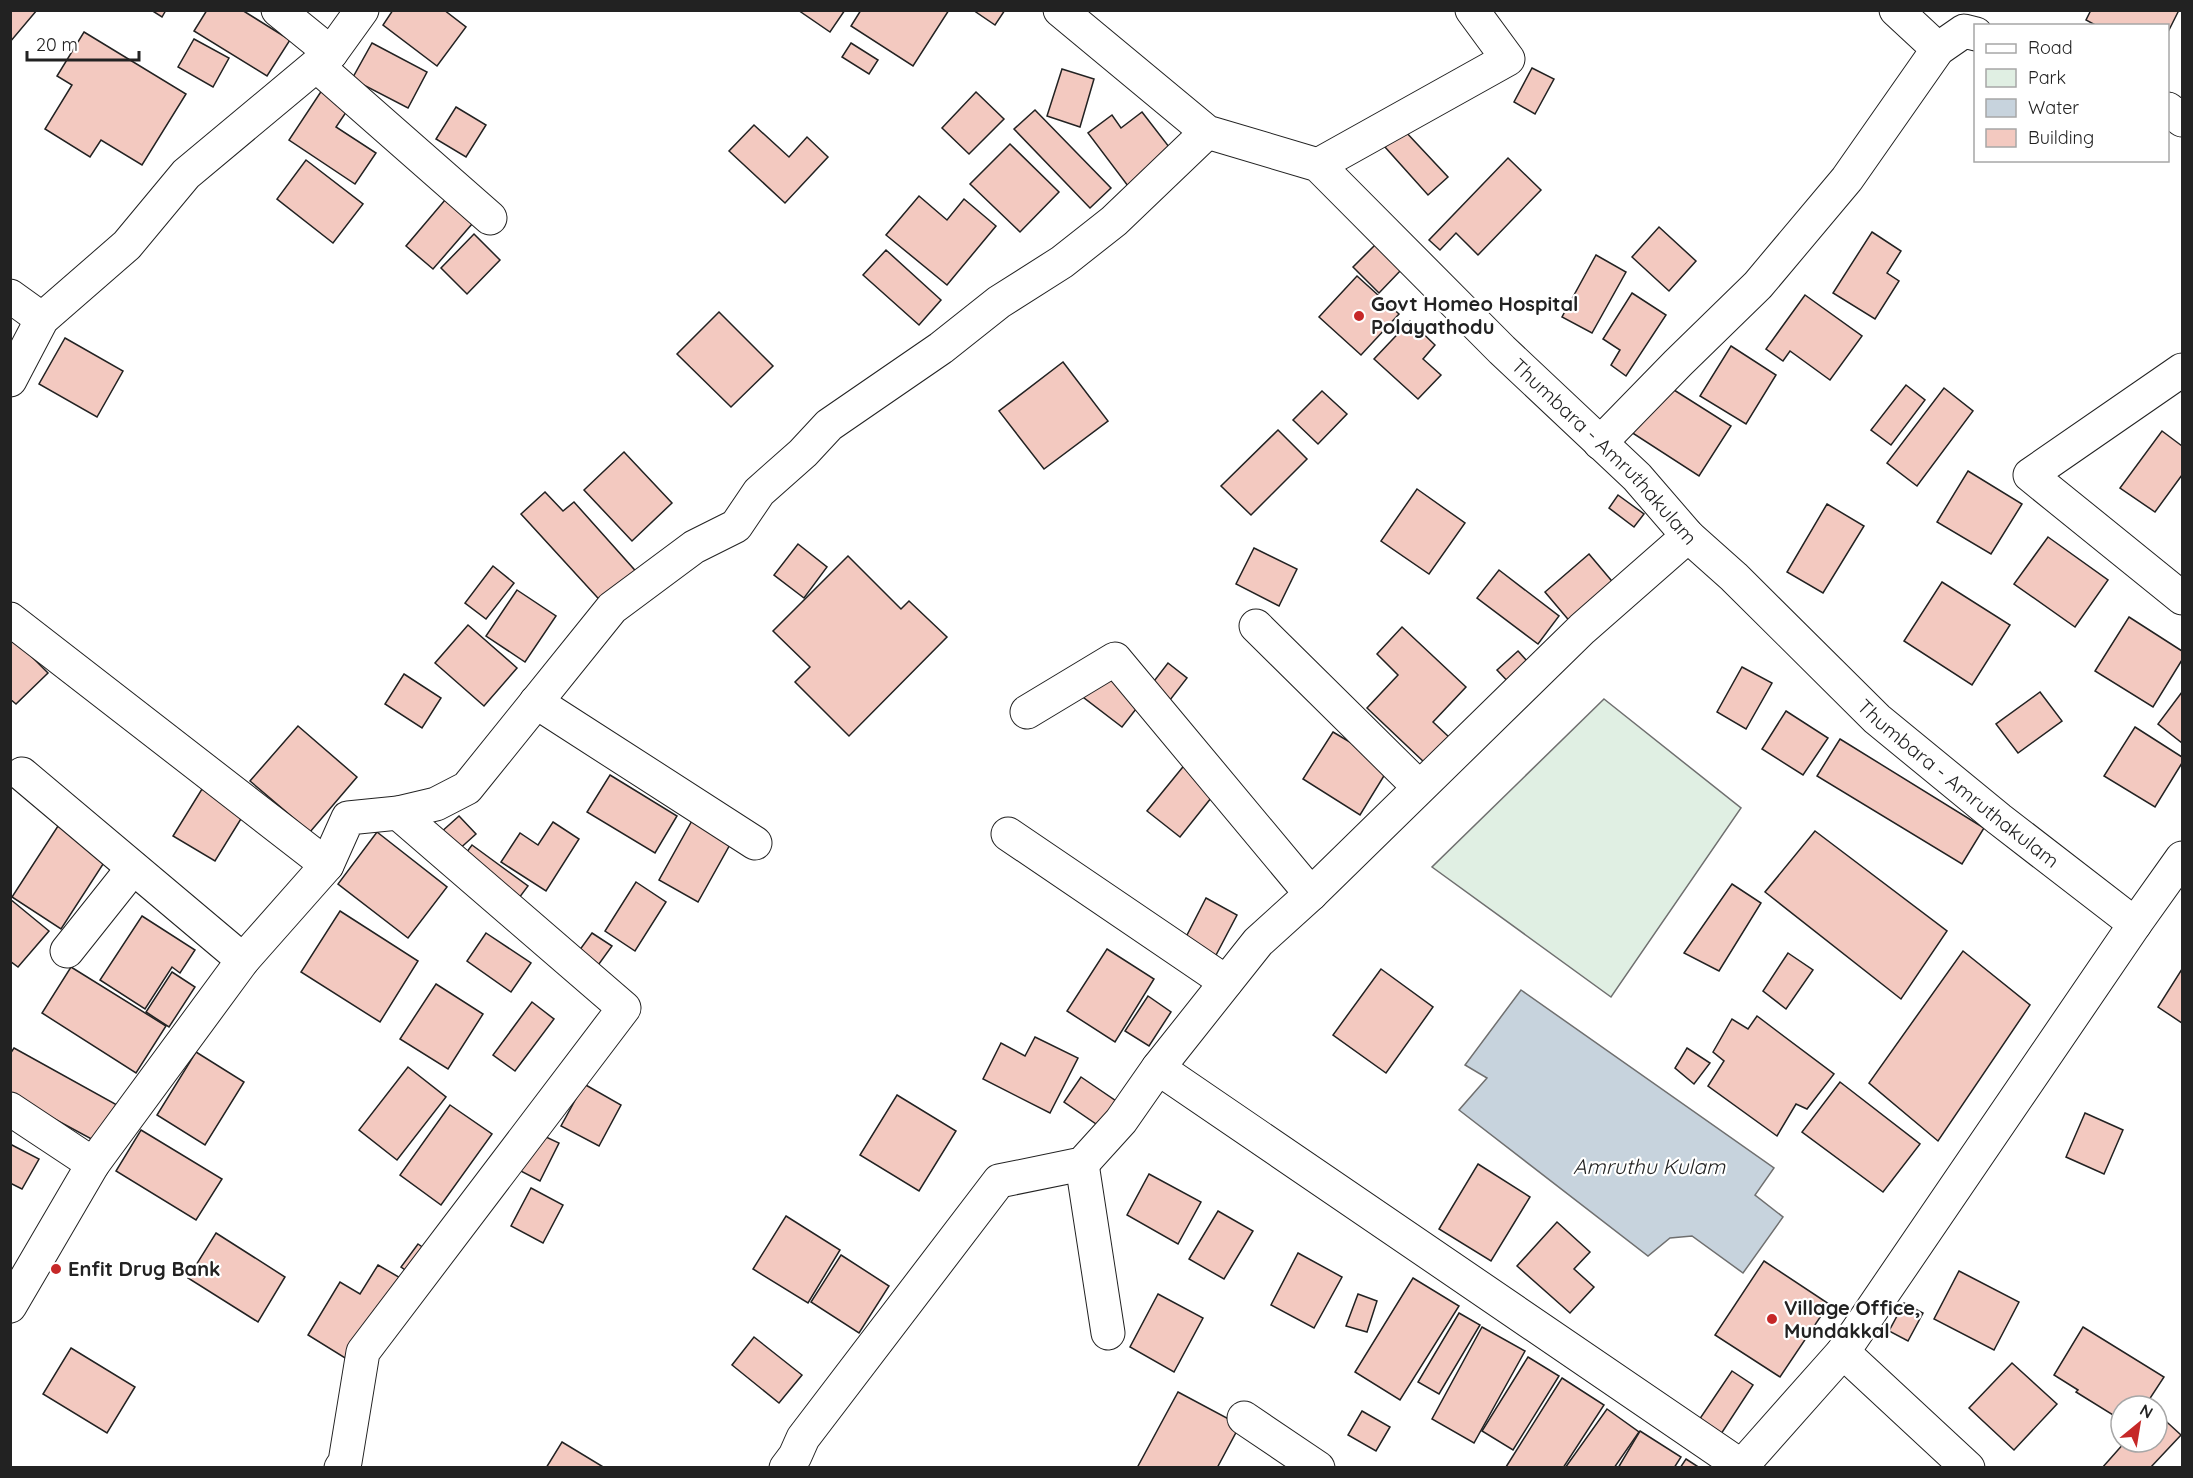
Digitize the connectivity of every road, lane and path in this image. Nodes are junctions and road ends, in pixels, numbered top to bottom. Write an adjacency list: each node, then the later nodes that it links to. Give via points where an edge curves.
1 (278, 10): 8 (street)
2 (362, 10): 8 (street)
3 (1060, 10): 11 (street, Thumbara - Amruthakulam)
4 (1472, 10): 12 (street, via 1508,59)
5 (1896, 10): 7 (street)
6 (1974, 34): 7 (street, via 1964,31)
7 (1938, 49): 18 (street, via 1847,180 1758,285)
8 (324, 59): 13 (street); 15 (street, via 186,174 127,245)
9 (2169, 110): 10 (street)
10 (2182, 120)
11 (1207, 132): 12 (street, Thumbara - Amruthakulam); 23 (street, via 1114,220 1062,262 999,302 941,348 829,425 759,492 736,526 694,547 612,608)
12 (1318, 165): 18 (street, Thumbara - Amruthakulam)
13 (490, 218)
14 (10, 296): 15 (street)
15 (42, 319): 17 (street)
16 (2182, 370): 20 (street, via 2030,475)
17 (10, 380)
18 (1600, 443): 19 (street, Thumbara - Amruthakulam, via 1637,477)
19 (1688, 536): 26 (street, via 1582,629); 34 (street, Thumbara - Amruthakulam, via 1877,719)
20 (2182, 598)
21 (10, 619): 31 (street)
22 (1256, 626): 26 (street)
23 (536, 702): 27 (street, via 467,788 436,804); 29 (street)
24 (1027, 712): 33 (street, via 1115,659)
25 (22, 774): 32 (street)
26 (1419, 787): 33 (street)
27 (398, 813): 31 (street, via 348,818); 46 (street, via 624,1008 363,1352 345,1462)
28 (1008, 834): 37 (street)
29 (755, 843)
30 (2182, 858): 34 (street)
31 (327, 865): 36 (street)
32 (133, 868): 35 (street); 36 (street)
33 (1311, 894): 37 (street, via 1258,942)
34 (2135, 924): 44 (street)
35 (67, 951)
36 (243, 960): 40 (street)
37 (1226, 982): 38 (street)
38 (1158, 1068): 41 (street, via 1121,1121); 49 (street)
39 (10, 1109): 40 (street)
40 (93, 1164): 42 (street)
41 (1082, 1164): 43 (street); 47 (street, via 999,1180 803,1438)
42 (10, 1306)
43 (1108, 1333)
44 (1843, 1352): 49 (street); 50 (street)
45 (1244, 1418): 48 (street)
46 (340, 1467)
47 (786, 1467)
48 (1318, 1467)
49 (1740, 1467)
50 (1968, 1467)

